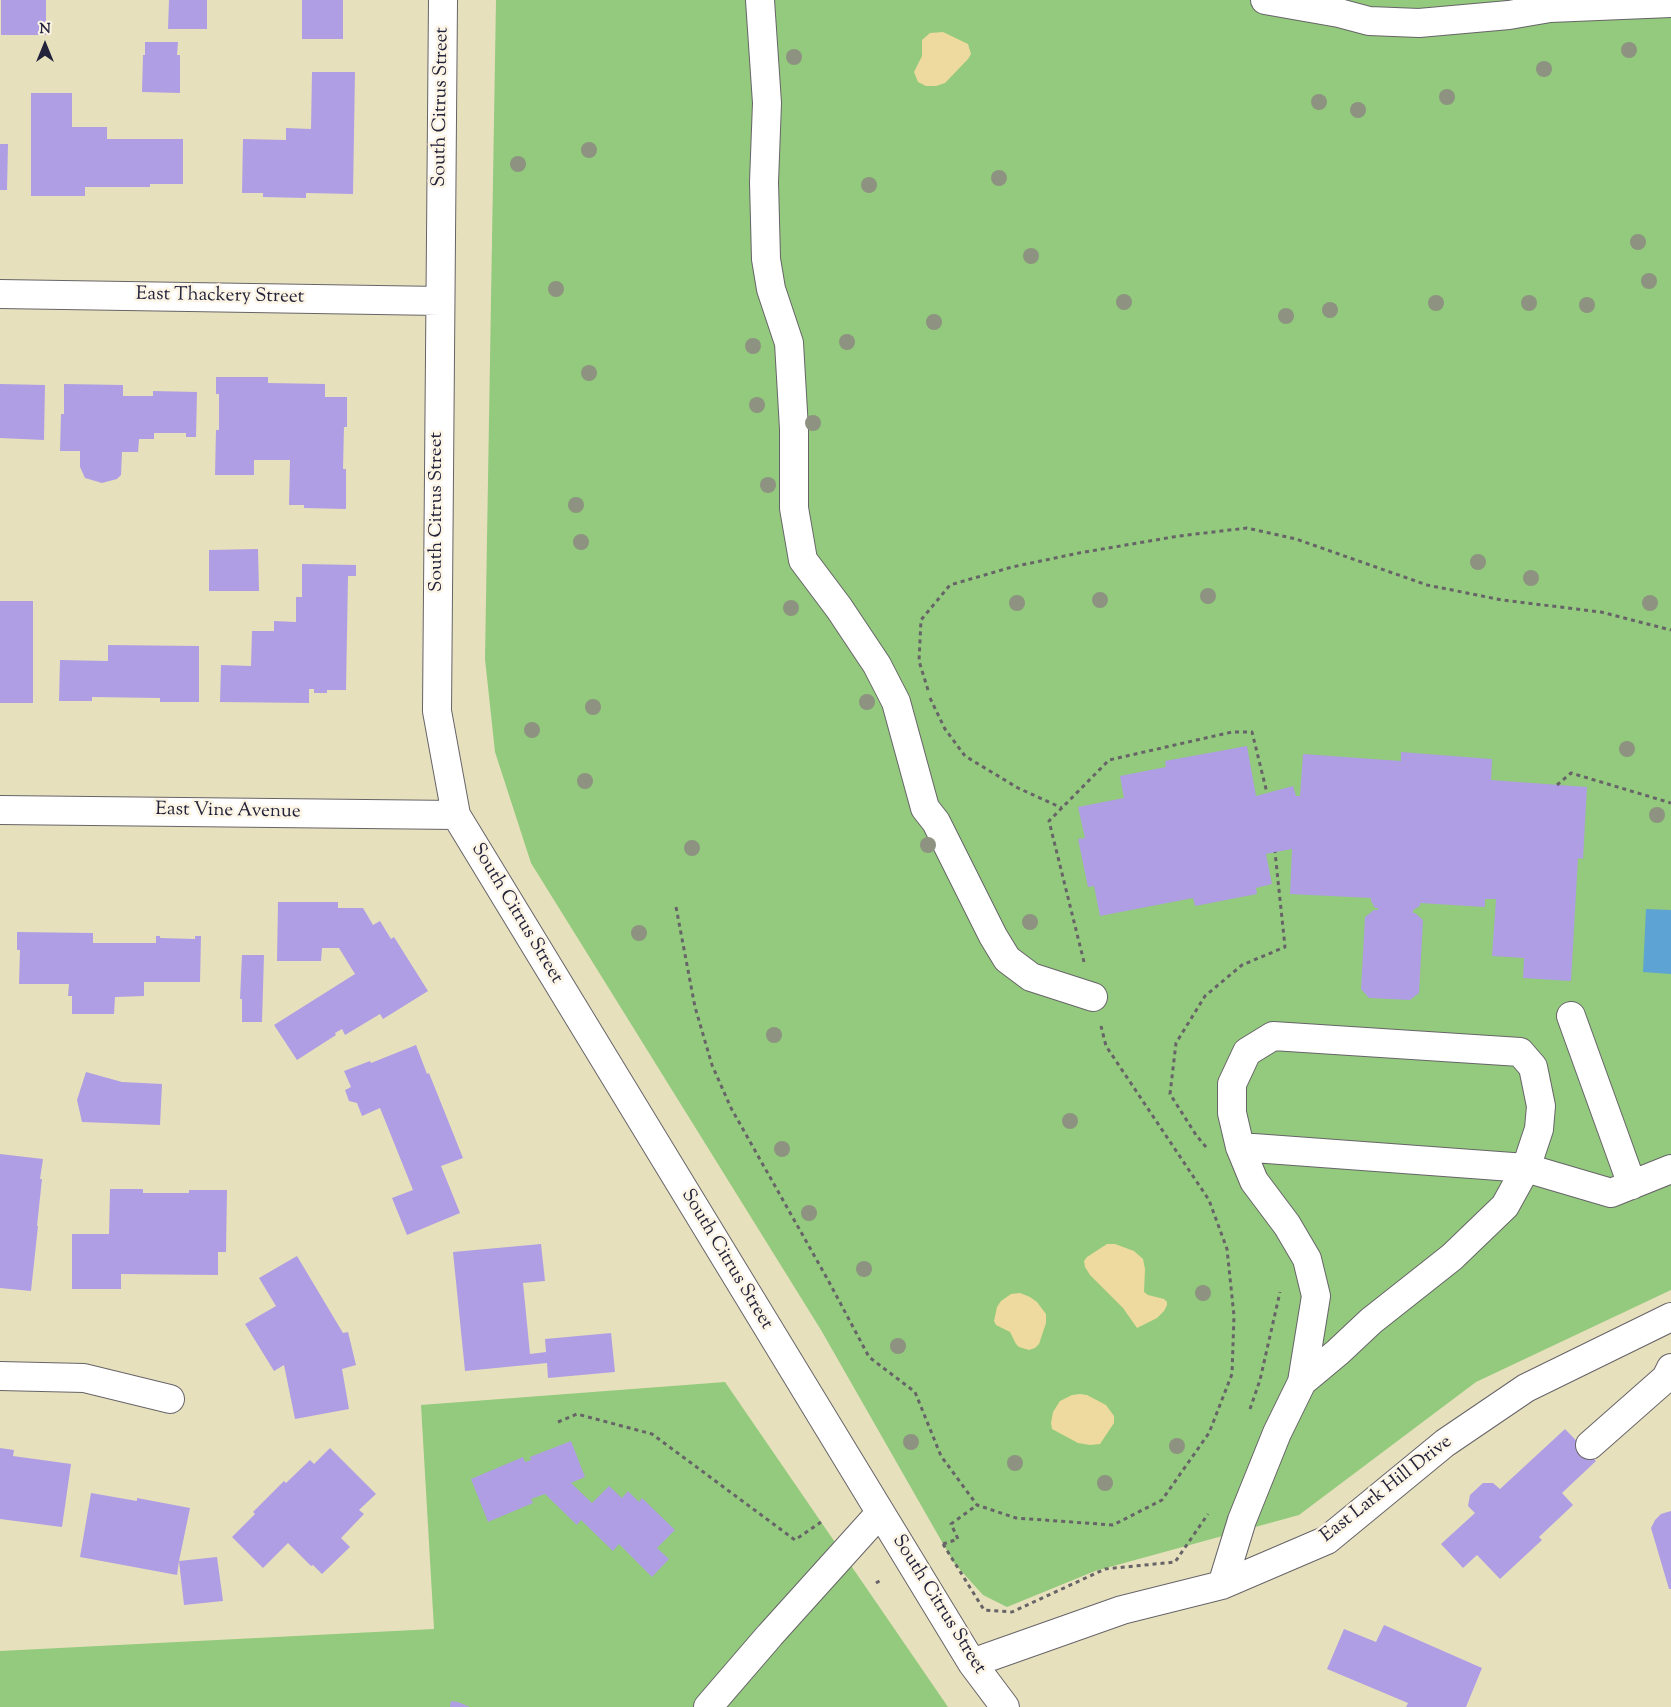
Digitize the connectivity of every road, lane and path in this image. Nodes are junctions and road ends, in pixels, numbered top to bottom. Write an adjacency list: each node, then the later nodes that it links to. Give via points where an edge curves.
1 (443, 0): 6 (street, South Citrus Street)
2 (760, 0): 16 (street, via 767,104 766,259 789,343 794,508 803,560 877,665 896,702 926,808 1008,959 1030,977)
3 (1265, 0): 4 (street, via 1369,21 1419,23 1550,8)
4 (1671, 3)
5 (0, 294): 6 (street, East Thackery Street)
6 (440, 301): 13 (street, South Citrus Street, via 437,711)
7 (1671, 630): 11 (path, via 1601,612 1502,600 1427,585 1296,539 1247,528 1079,553 1012,567 950,585 921,620 919,661 931,700 945,729 965,756 1018,788)
8 (1557, 785): 10 (path, via 1571,773)
9 (1266, 793): 11 (path, via 1252,732 1232,732 1109,760)
10 (1671, 803)
11 (1062, 808): 16 (path, via 1049,821)
12 (0, 810): 13 (street, East Vine Avenue)
13 (456, 815): 34 (street, South Citrus Street)
14 (1275, 852): 19 (path, via 1285,947 1242,965 1205,996 1176,1043 1170,1094)
15 (676, 907): 32 (path, via 695,1007 712,1065 731,1108 869,1356 915,1392 941,1456)
16 (1093, 997): 32 (path, via 1106,1046 1209,1200 1218,1224 1227,1249 1234,1316 1232,1374 1209,1433 1162,1500 1114,1525 1016,1518)
17 (1571, 1016): 22 (street)
18 (1240, 1147): 20 (street); 20 (street, via 1232,1113 1232,1084 1247,1052 1273,1036 1520,1052 1533,1067 1541,1106 1539,1129); 27 (street, via 1254,1181 1287,1225 1307,1259 1316,1296)
19 (1211, 1154)
20 (1526, 1168): 22 (street, via 1612,1193); 27 (street, via 1505,1206 1452,1257 1371,1321)
21 (1671, 1169): 22 (street)
22 (1632, 1185)
23 (1280, 1290): 29 (path, via 1260,1380)
24 (1671, 1317): 36 (street, East Lark Hill Drive, via 1526,1388 1446,1443 1327,1540)
25 (1671, 1368): 31 (street, via 1666,1378)
26 (0, 1376): 28 (street, via 84,1378)
27 (1302, 1382): 36 (street, via 1277,1433 1242,1520)
28 (170, 1399)
29 (1248, 1415)
30 (558, 1422): 35 (path, via 577,1414 652,1434 796,1540)
31 (1590, 1445)
32 (977, 1505): 33 (path, via 951,1524 958,1539 943,1544 984,1610 1012,1612 1105,1569 1175,1562)
33 (1212, 1509)
34 (880, 1513): 37 (street, South Citrus Street); 38 (street)
35 (821, 1522)
36 (1222, 1585): 37 (street, East Lark Hill Drive, via 1122,1610)
37 (972, 1663): 39 (street, South Citrus Street)
38 (708, 1707)
39 (1005, 1707)

